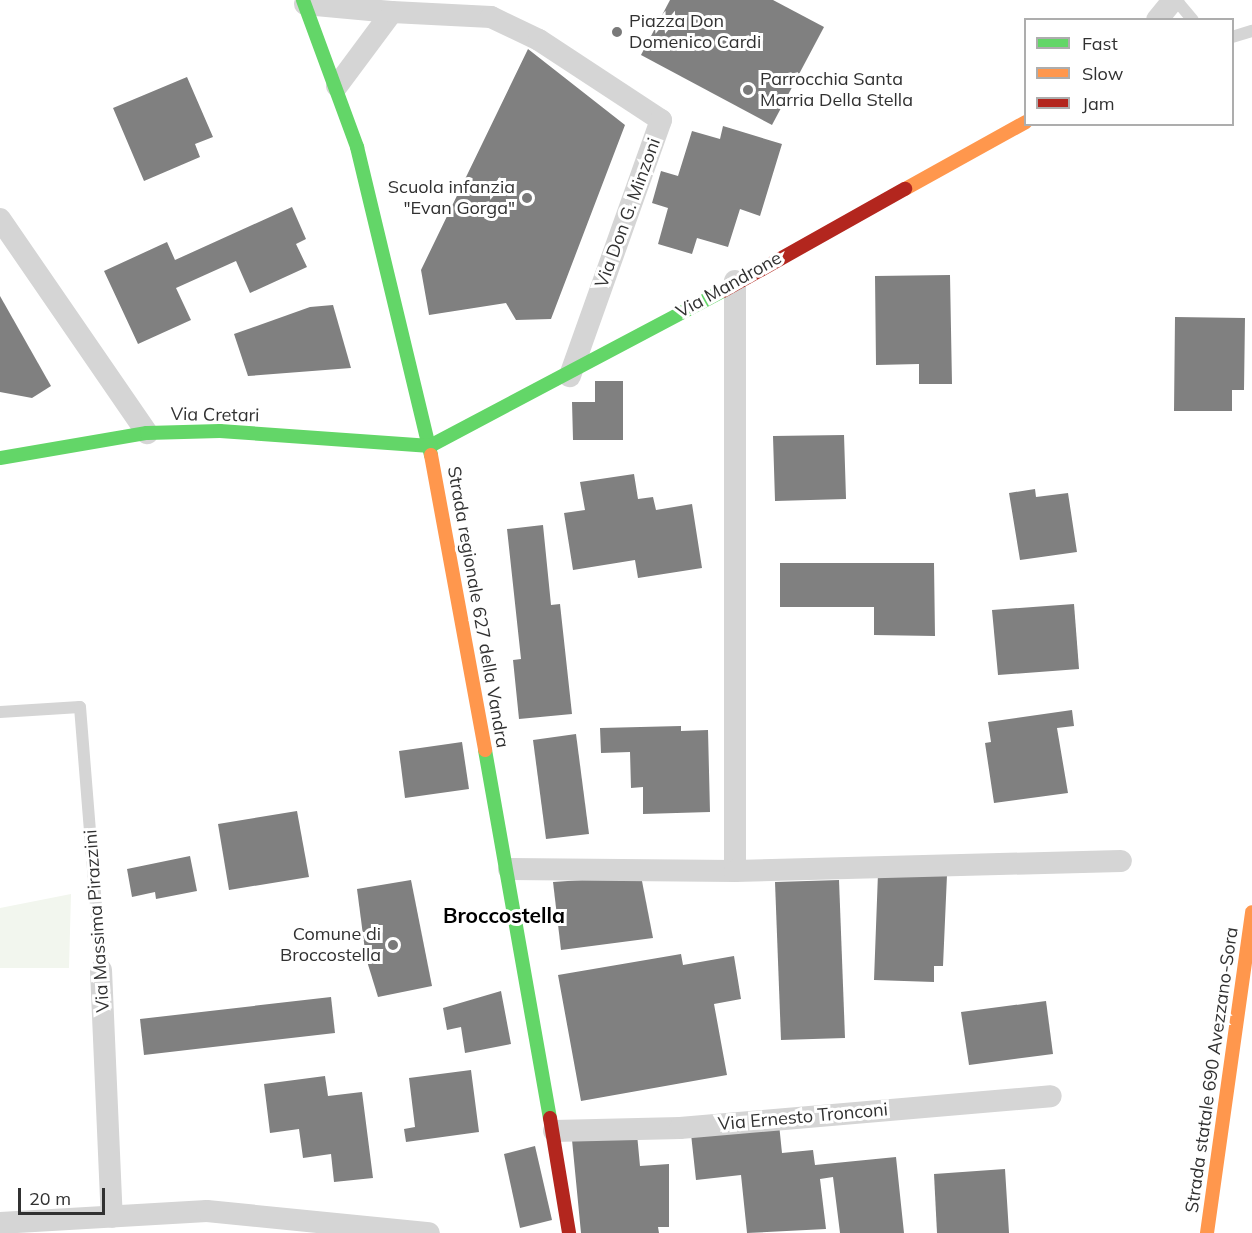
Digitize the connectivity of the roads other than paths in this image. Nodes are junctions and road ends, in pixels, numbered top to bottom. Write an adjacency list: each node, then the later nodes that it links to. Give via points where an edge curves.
1 (1175, 0): 4 (street); 5 (lane)
2 (304, 2): 3 (street); 8 (main road, Strada regionale 627 della Vandra)
3 (392, 12): 8 (street); 12 (street, Via Don G. Minzoni, via 491,17 539,40 661,120)
4 (1159, 18)
5 (1191, 18)
6 (1252, 31): 7 (lane)
7 (1234, 37)
8 (337, 86): 14 (main road, Strada regionale 627 della Vandra, via 394,284)
9 (1024, 123): 11 (main road, Via Mandrone)
10 (0, 219): 13 (street)
11 (735, 281): 12 (main road, Via Mandrone); 19 (street)
12 (570, 376): 14 (main road, Via Mandrone)
13 (147, 433): 14 (main road, Via Cretari, via 220,430); 15 (main road, Via Cretari)
14 (430, 446): 18 (main road, Strada regionale 627 della Vandra, via 443,539)
15 (0, 458)
16 (0, 712): 21 (lane, Via Massima Pirazzini, via 80,706)
17 (1121, 861): 19 (street)
18 (509, 869): 19 (street); 23 (main road, Strada regionale 627 della Vandra)
19 (735, 872)
20 (1252, 912): 28 (main road, Strada statale 690 Avezzano-Sora)
21 (101, 969): 24 (street, Via Massima Pirazzini)
22 (1051, 1096): 23 (street, Via Ernesto Tronconi, via 680,1128)
23 (554, 1131): 27 (main road, Strada regionale 627 della Vandra)
24 (112, 1217): 25 (street); 26 (street, via 207,1211)
25 (0, 1223)
26 (429, 1233)
27 (569, 1233)
28 (1207, 1233)

